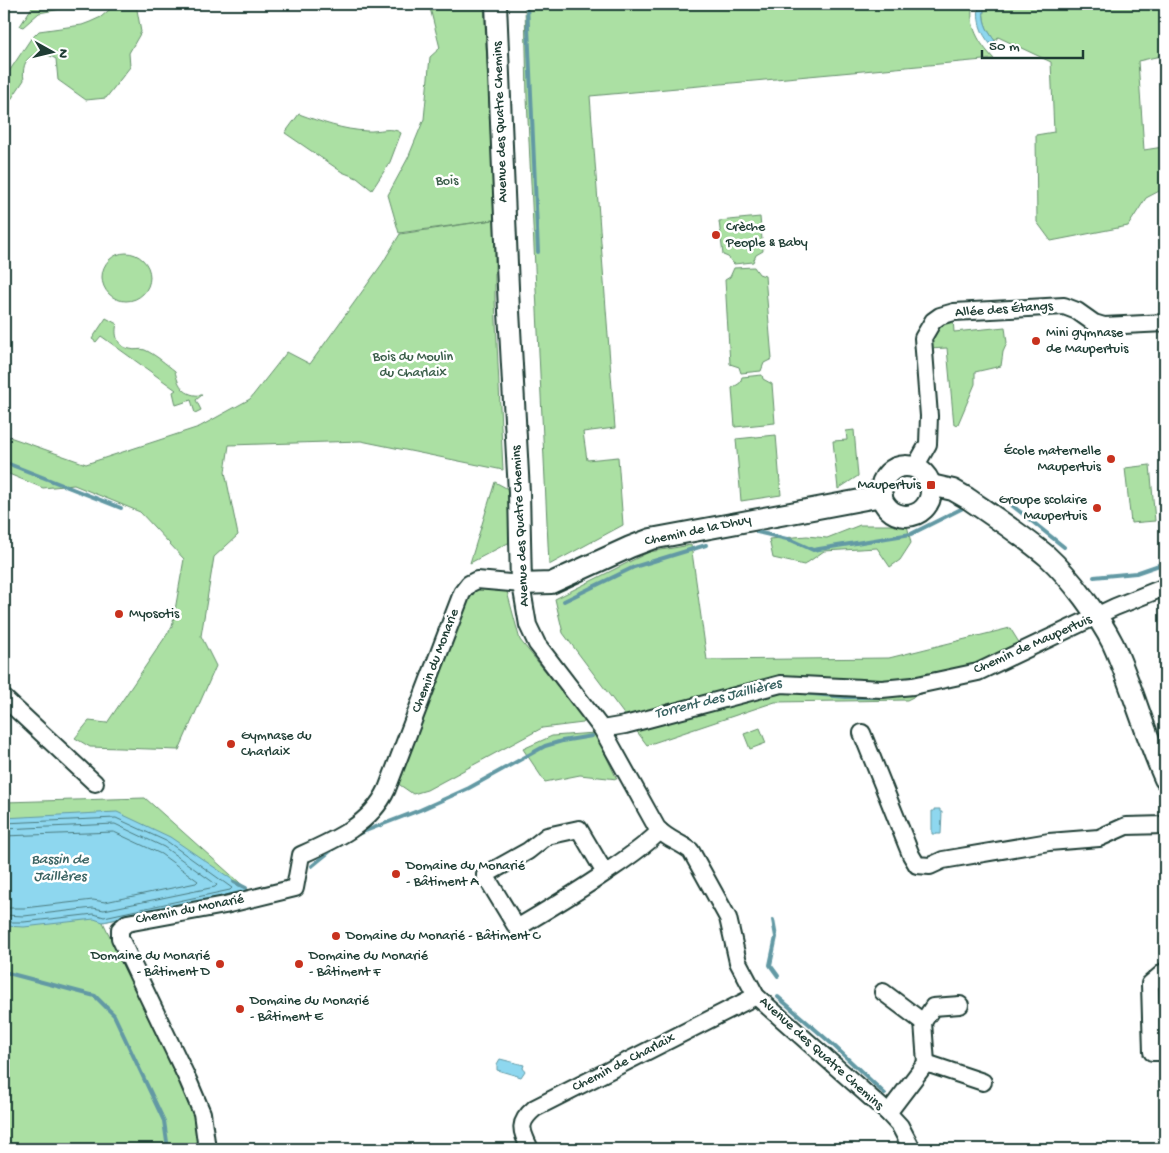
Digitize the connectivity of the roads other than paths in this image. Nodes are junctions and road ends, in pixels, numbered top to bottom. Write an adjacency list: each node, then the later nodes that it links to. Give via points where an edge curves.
1 (496, 4): 6 (street, Avenue des Quatre Chemins)
2 (1165, 323): 3 (street, Allée des Étangs, via 1104,326 1064,306 954,312 933,320 923,338 928,444)
3 (915, 467): 4 (street, via 927,476); 5 (street, via 906,465 890,472 881,487)
4 (931, 485): 5 (street, via 926,506 910,516 892,511); 8 (street, via 953,490 967,498 1047,556)
5 (882, 496): 6 (street, Chemin de la Dhuy, via 651,539 551,584)
6 (521, 584): 10 (street, Avenue des Quatre Chemins, via 528,625 537,644); 14 (street, Chemin du Monarie, via 477,580 462,592)
7 (1165, 587): 8 (street, Chemin de Maupertuis)
8 (1097, 616): 10 (street, Chemin de Maupertuis, via 978,672 882,689 781,684); 12 (street, via 1135,696)
9 (4, 698): 13 (street)
10 (602, 729): 16 (street, Avenue des Quatre Chemins)
11 (862, 733): 15 (street, via 911,855 918,864 930,866 944,860 1040,843 1099,838 1126,826)
12 (1165, 779)
13 (95, 783)
14 (387, 789): 27 (street, Chemin du Monarié, via 373,812 358,825 301,855 295,888 127,923 120,929 120,938 202,1113)
15 (1165, 825)
16 (660, 831): 17 (street); 20 (street, Avenue des Quatre Chemins, via 691,851 728,918 738,962)
17 (605, 873): 17 (street, via 517,928 485,875 528,852 547,836 579,829)
18 (1165, 971): 23 (street, via 1150,984 1152,1052)
19 (883, 992): 22 (street)
20 (756, 996): 26 (street, Avenue des Quatre Chemins); 28 (street, Chemin de Charlaix, via 535,1108 522,1122 523,1135)
21 (960, 1005): 22 (street, via 934,1007)
22 (923, 1022): 24 (street)
23 (1165, 1052)
24 (926, 1063): 25 (street); 26 (street)
25 (983, 1082)
26 (888, 1113): 29 (street, Avenue des Quatre Chemins, via 900,1126)
27 (207, 1149)
28 (530, 1149)
29 (912, 1149)

